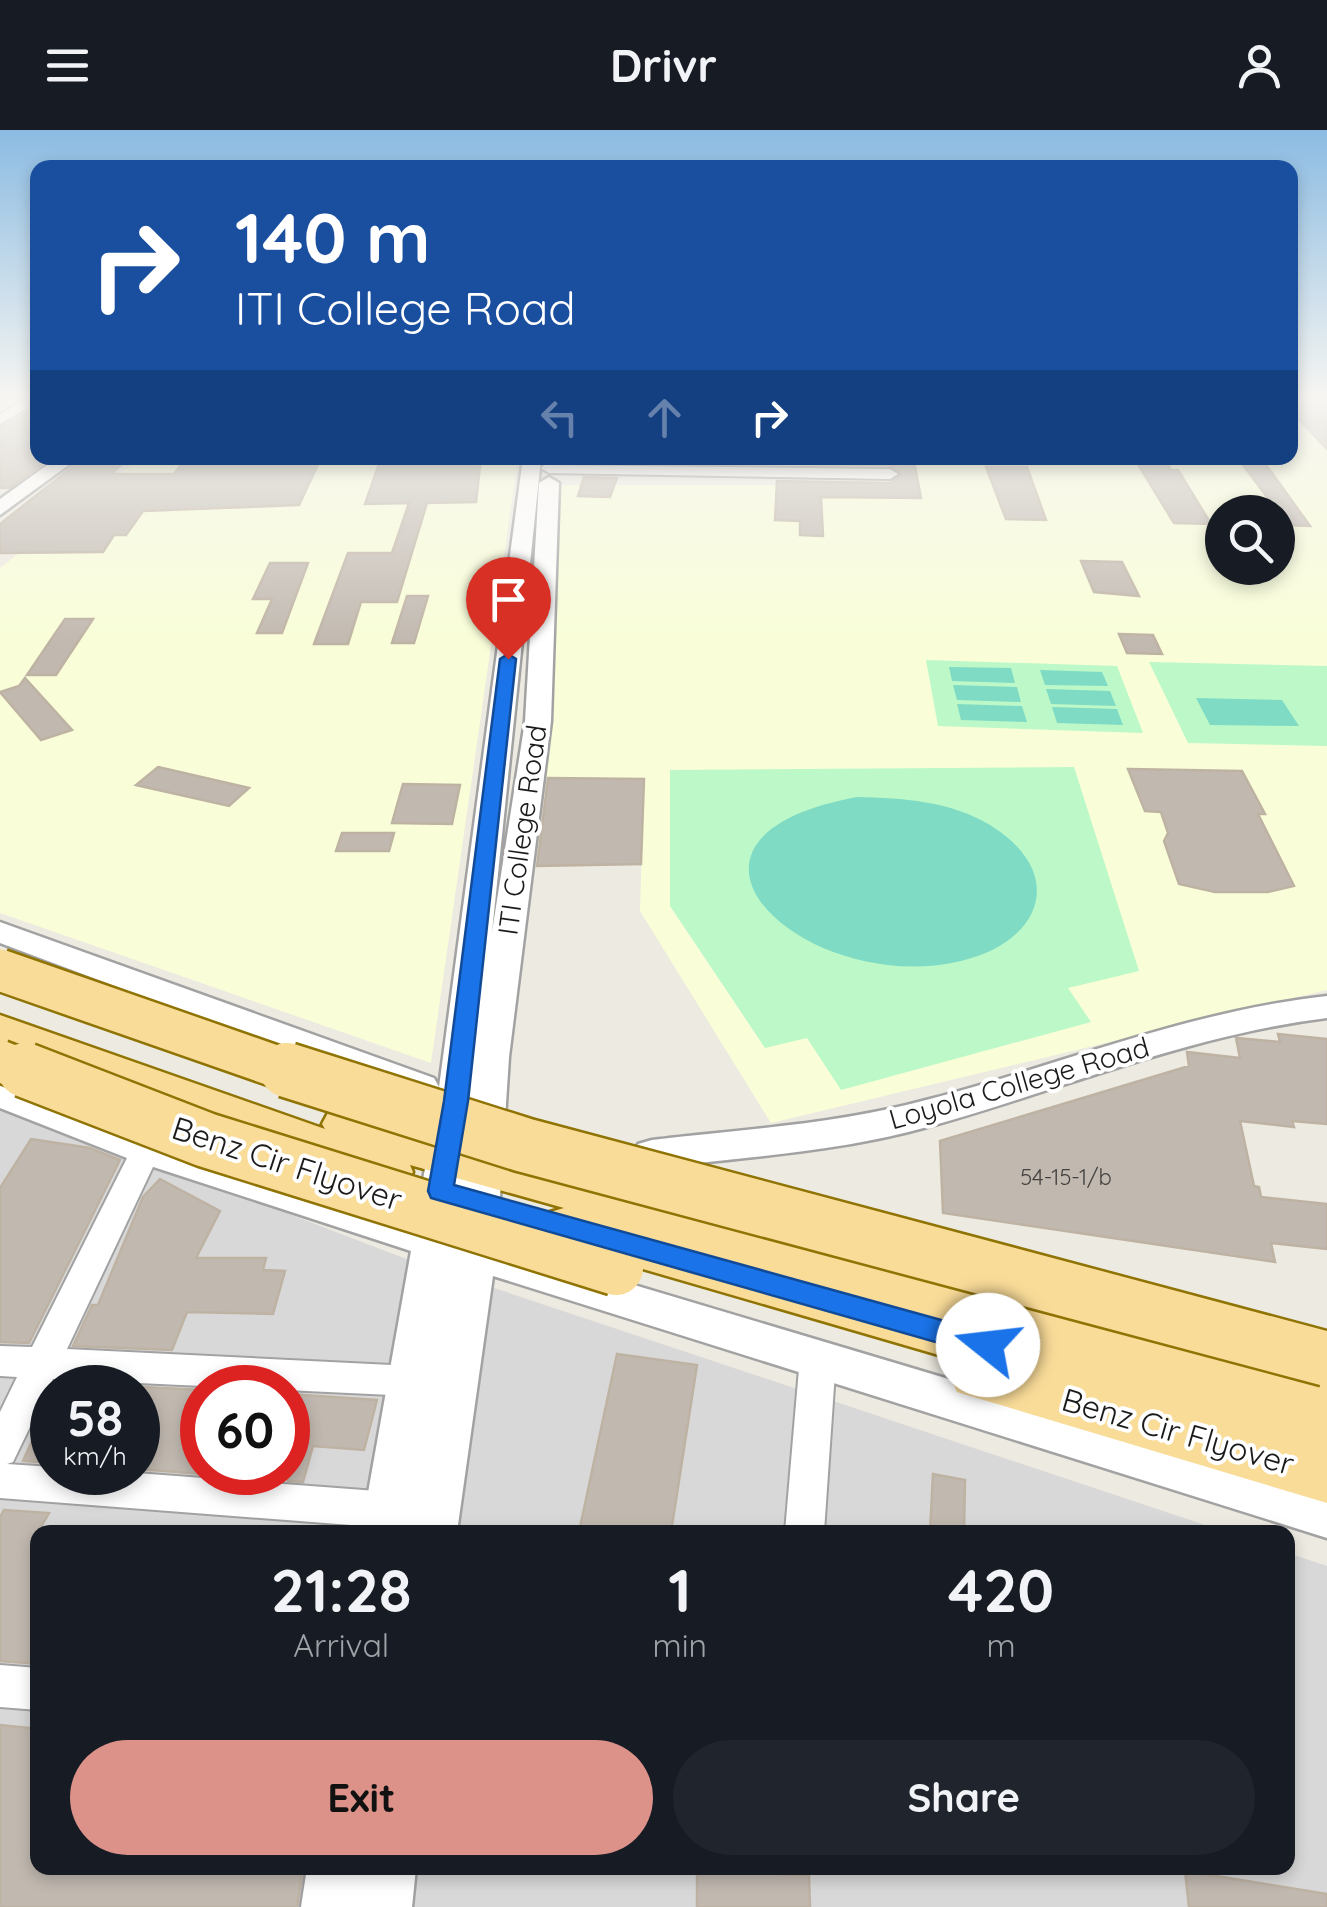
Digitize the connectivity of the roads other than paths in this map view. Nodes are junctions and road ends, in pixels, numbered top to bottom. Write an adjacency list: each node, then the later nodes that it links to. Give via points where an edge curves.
1 (43, 478): 3 (street)
2 (545, 478): 11 (street, ITI College Road, via 548,568 538,721 491,1057)
3 (0, 509)
4 (0, 932): 11 (street)
5 (0, 970): 17 (main road, bridge, via 222,1050 506,1140)
6 (0, 1003): 14 (main road)
7 (1326, 1006): 13 (street, Loyola College Road, via 1224,1024 926,1114)
8 (0, 1030): 14 (main road)
9 (0, 1061): 24 (main road, Benz Cir Flyover, bridge, via 206,1140 616,1268)
10 (0, 1093): 12 (street)
11 (472, 1105): 13 (street); 14 (street, ITI College Road); 14 (street, ITI College Road)
12 (146, 1150): 14 (street); 19 (street)
13 (652, 1154): 15 (street)
14 (460, 1202): 16 (street); 20 (street); 21 (main road, via 843,1267); 22 (main road); 28 (street)
15 (1327, 1341)
16 (818, 1358): 26 (street); 29 (street)
17 (1327, 1359)
18 (0, 1361): 19 (street)
19 (42, 1364): 20 (street); 23 (street)
20 (412, 1381): 27 (street)
21 (1327, 1391)
22 (1327, 1441)
23 (0, 1450)
24 (1327, 1475)
25 (0, 1480): 27 (street)
26 (1327, 1515)
27 (388, 1521)
28 (433, 1525)
29 (805, 1525)
30 (0, 1686): 31 (street)
31 (30, 1688)
32 (336, 1875): 34 (street)
33 (386, 1875): 35 (street)
34 (331, 1907)
35 (382, 1907)

